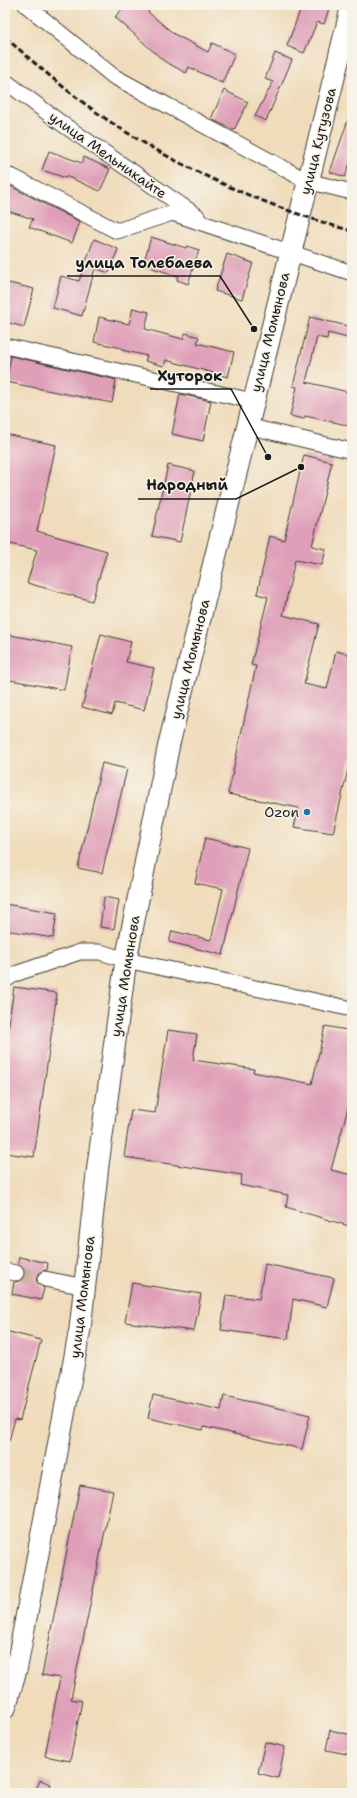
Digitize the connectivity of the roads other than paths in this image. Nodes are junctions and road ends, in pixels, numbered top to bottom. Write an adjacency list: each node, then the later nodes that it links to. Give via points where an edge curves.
1 (26, 5): 5 (street, via 113,76)
2 (352, 5): 5 (main road, улица Кутузова)
3 (5, 81): 7 (street, улица Мельникайте, via 61,123)
4 (5, 175): 7 (street, улица Мельникайте, via 117,231 172,213)
5 (307, 181): 6 (street); 8 (main road, улица Кутузова)
6 (352, 192)
7 (212, 226): 8 (street, улица Мельникайте)
8 (290, 253): 9 (street, улица Мельникайте); 11 (main road, улица Момынова)
9 (352, 273)
10 (5, 346): 11 (street)
11 (253, 401): 12 (main road, улица Момынова)
12 (247, 426): 13 (street); 14 (main road, улица Момынова, via 172,730)
13 (352, 452)
14 (126, 960): 15 (street, via 100,952 80,952 15,974); 16 (street); 18 (main road, улица Момынова, via 98,1165)
15 (5, 980)
16 (352, 1009)
17 (45, 1279): 18 (street)
18 (85, 1287): 19 (main road, улица Момынова, via 80,1329 17,1666)
19 (5, 1708)

